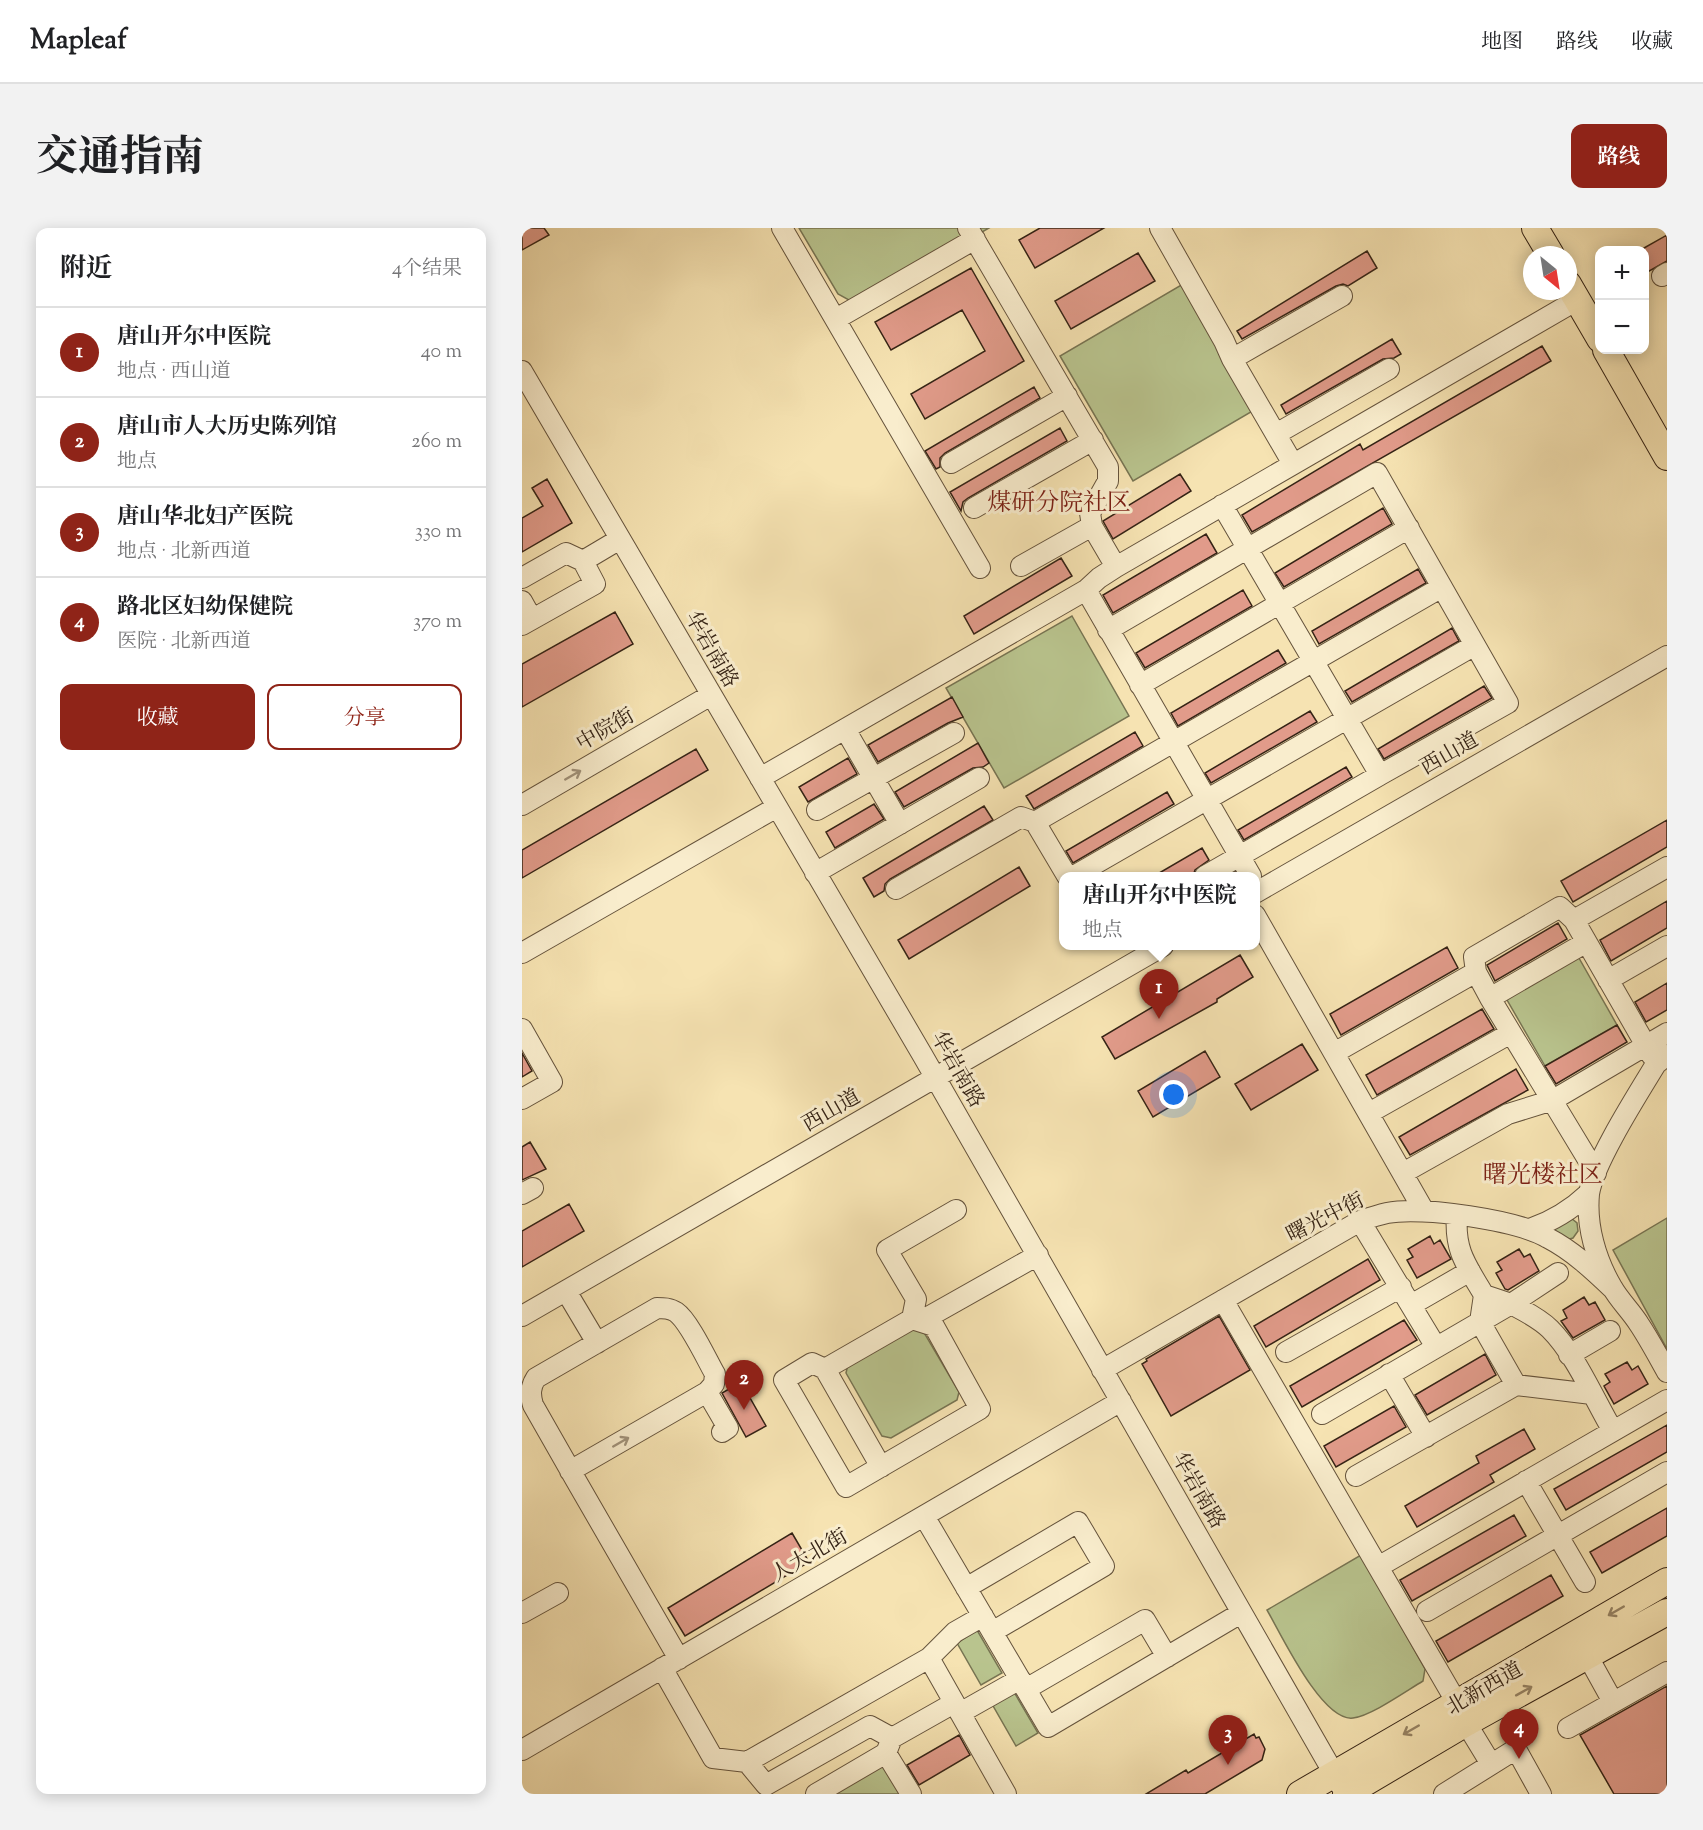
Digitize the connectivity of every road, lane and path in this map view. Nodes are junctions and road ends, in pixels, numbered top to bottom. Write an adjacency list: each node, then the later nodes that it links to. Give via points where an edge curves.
1 (782, 228): 9 (street)
2 (1160, 228): 12 (street)
3 (1535, 228): 5 (main road)
4 (972, 234): 9 (street); 16 (street)
5 (1546, 246)
6 (1342, 296): 12 (street)
7 (1577, 299): 10 (main road)
8 (1560, 300): 21 (street)
9 (836, 319): 31 (street)
10 (1595, 332)
11 (1608, 354): 19 (main road)
12 (1232, 359): 17 (street)
13 (1389, 369): 17 (street)
14 (522, 371): 15 (street, 华岩南路)
15 (527, 393): 26 (street, 华岩南路)
16 (1067, 396): 18 (street); 20 (street)
17 (1276, 434): 21 (street)
18 (1093, 440): 23 (street); 24 (street, via 1108,467 1108,481 1090,513)
19 (1667, 457)
20 (951, 463)
21 (1293, 464): 22 (street)
22 (1222, 505): 27 (street); 30 (street)
23 (975, 508)
24 (1092, 526): 29 (street); 30 (street)
25 (1409, 528): 27 (street, via 1377,473); 33 (street); 36 (street)
26 (620, 539): 28 (street); 43 (street, 华岩南路)
27 (1248, 548): 36 (street); 38 (street)
28 (582, 561): 32 (street, via 566,553); 37 (street, via 595,584)
29 (1022, 566)
30 (1116, 567): 34 (street)
31 (980, 568)
32 (522, 578)
33 (1442, 587): 39 (street); 41 (street)
34 (1086, 590): 38 (street); 45 (street)
35 (522, 601): 37 (street)
36 (1280, 603): 41 (street); 42 (street)
37 (527, 622)
38 (1108, 630): 42 (street)
39 (1475, 645): 44 (street); 48 (street, via 1508,703)
40 (1667, 656): 65 (street, 西山道)
41 (1314, 661): 44 (street); 47 (street)
42 (1140, 685): 47 (street)
43 (711, 694): 49 (street, 华岩南路); 53 (street, 中院街, one-way to 43)
44 (1347, 718): 48 (street); 52 (street)
45 (845, 729): 49 (street); 50 (street)
46 (954, 733): 50 (street)
47 (1173, 742): 52 (street); 56 (street)
48 (1380, 775): 58 (street)
49 (760, 778): 54 (street, 华岩南路)
50 (874, 778): 55 (street); 57 (street)
51 (979, 778): 57 (street)
52 (1206, 800): 58 (street); 61 (street)
53 (522, 805)
54 (777, 807): 64 (street, 华岩南路); 72 (street)
55 (817, 810)
56 (1035, 822): 60 (street); 66 (street, via 1021,818)
57 (900, 824): 64 (street)
58 (1239, 857): 62 (street); 63 (street)
59 (1667, 867): 67 (street)
60 (1064, 872)
61 (1081, 872)
62 (1212, 872)
63 (1247, 872)
64 (815, 873): 82 (street, 华岩南路)
65 (1260, 883)
66 (896, 889)
67 (1574, 920): 69 (street); 73 (street, via 1560,907 1474,957)
68 (1260, 924): 80 (street)
69 (1586, 943): 74 (street); 75 (street)
70 (1667, 946): 74 (street)
71 (1155, 950): 82 (street, 西山道)
72 (522, 953)
73 (1476, 972): 75 (street); 80 (street)
74 (1608, 980): 79 (street)
75 (1490, 998): 77 (street)
76 (522, 1029): 83 (street, via 552,1082)
77 (1511, 1033): 84 (street); 85 (street)
78 (1667, 1033): 79 (street)
79 (1646, 1045): 81 (street); 84 (street)
80 (1334, 1053): 85 (street)
81 (1662, 1059): 87 (street, 曙光中街)
82 (935, 1077): 94 (street, 华岩南路); 99 (street, 西山道)
83 (522, 1099)
84 (1553, 1100): 86 (street, via 1508,1114); 87 (street)
85 (1369, 1113): 86 (street)
86 (1403, 1173): 90 (street)
87 (1596, 1173): 88 (street, 曙光中街)
88 (1589, 1193): 93 (street, via 1551,1221); 98 (street, 曙光中街, via 1594,1245)
89 (956, 1210): 105 (street, via 887,1250 916,1299)
90 (1425, 1211): 91 (street, 曙光中街); 92 (street, 曙光中街, via 1387,1213)
91 (1457, 1215): 93 (street, 曙光中街); 95 (street, via 1458,1249)
92 (1360, 1221): 97 (street); 101 (street, 曙光中街)
93 (1530, 1229): 98 (street, 曙光中街, via 1585,1263)
94 (1038, 1255): 105 (street); 113 (street, 华岩南路)
95 (1470, 1271): 100 (street); 103 (street)
96 (1558, 1273): 102 (street)
97 (1401, 1287): 103 (street); 110 (street)
98 (1613, 1289): 114 (street, 曙光中街, via 1641,1326)
99 (566, 1291): 104 (street, 西山道); 108 (street)
100 (1484, 1295): 102 (street); 106 (street)
101 (1223, 1300): 113 (street, 曙光中街); 132 (street)
102 (1511, 1304): 106 (street); 111 (street, via 1550,1329)
103 (1411, 1305): 109 (street)
104 (522, 1316)
105 (916, 1320): 112 (street); 125 (street, via 934,1326 980,1409)
106 (1480, 1322): 109 (street); 116 (street)
107 (1610, 1331): 111 (street)
108 (597, 1343): 117 (street, via 657,1308 676,1312 715,1374 714,1384); 126 (street, via 531,1384 533,1405)
109 (1436, 1347): 115 (street)
110 (1286, 1353)
111 (1569, 1355): 118 (street)
112 (825, 1369): 125 (street); 125 (street, via 812,1363 784,1380 846,1487)
113 (1102, 1370): 120 (street, 华岩南路)
114 (1667, 1371)
115 (1389, 1374): 121 (street); 124 (street)
116 (1516, 1385): 118 (street); 124 (street)
117 (707, 1392): 123 (street, via 728,1428); 126 (street, one-way to 117)
118 (1592, 1394): 122 (street)
119 (1667, 1400): 122 (street)
120 (1121, 1401): 130 (street, 人大北街); 140 (street, 华岩南路)
121 (1322, 1414)
122 (1613, 1431): 129 (street)
123 (722, 1432)
124 (1426, 1437): 128 (street)
125 (881, 1467)
126 (570, 1471): 145 (street, via 594,1505)
127 (1667, 1472): 131 (street)
128 (1356, 1476)
129 (1526, 1481): 131 (street); 132 (street)
130 (924, 1516): 135 (street); 145 (street, 人大北街)
131 (1557, 1535): 134 (street); 137 (street)
132 (1378, 1567): 150 (street)
133 (1667, 1581): 150 (main road, 北新西道, one-way to 150)
134 (1585, 1582)
135 (966, 1588): 141 (street); 141 (street, via 1078,1522 1104,1566)
136 (558, 1593): 139 (street)
137 (1427, 1611)
138 (1667, 1612): 142 (main road, 北新西道)
139 (522, 1613)
140 (1241, 1613): 143 (street); 156 (street, 华岩南路)
141 (988, 1624): 144 (street, via 956,1632); 147 (street)
142 (1587, 1655): 148 (street); 150 (main road, 北新西道, one-way to 142)
143 (1167, 1657): 147 (street, via 1145,1620); 147 (street, via 1048,1727)
144 (929, 1658): 149 (street); 154 (street)
145 (670, 1663): 153 (street, 人大北街); 154 (street, via 713,1758)
146 (1667, 1672): 148 (street)
147 (1023, 1684): 149 (street)
148 (1613, 1702): 151 (street)
149 (957, 1708): 152 (street); 159 (street)
150 (1461, 1713): 155 (street); 156 (main road, 北新西道)
151 (1568, 1728)
152 (889, 1746): 154 (street, via 870,1726 766,1785); 157 (street); 158 (street)
153 (522, 1749)
154 (747, 1762)
155 (1491, 1764): 161 (street); 162 (street, via 1516,1749)
156 (1342, 1787): 160 (main road, 北新西道)
157 (820, 1793)
158 (911, 1794)
159 (1006, 1794)
160 (1300, 1794)
161 (1444, 1794)
162 (1541, 1794)

